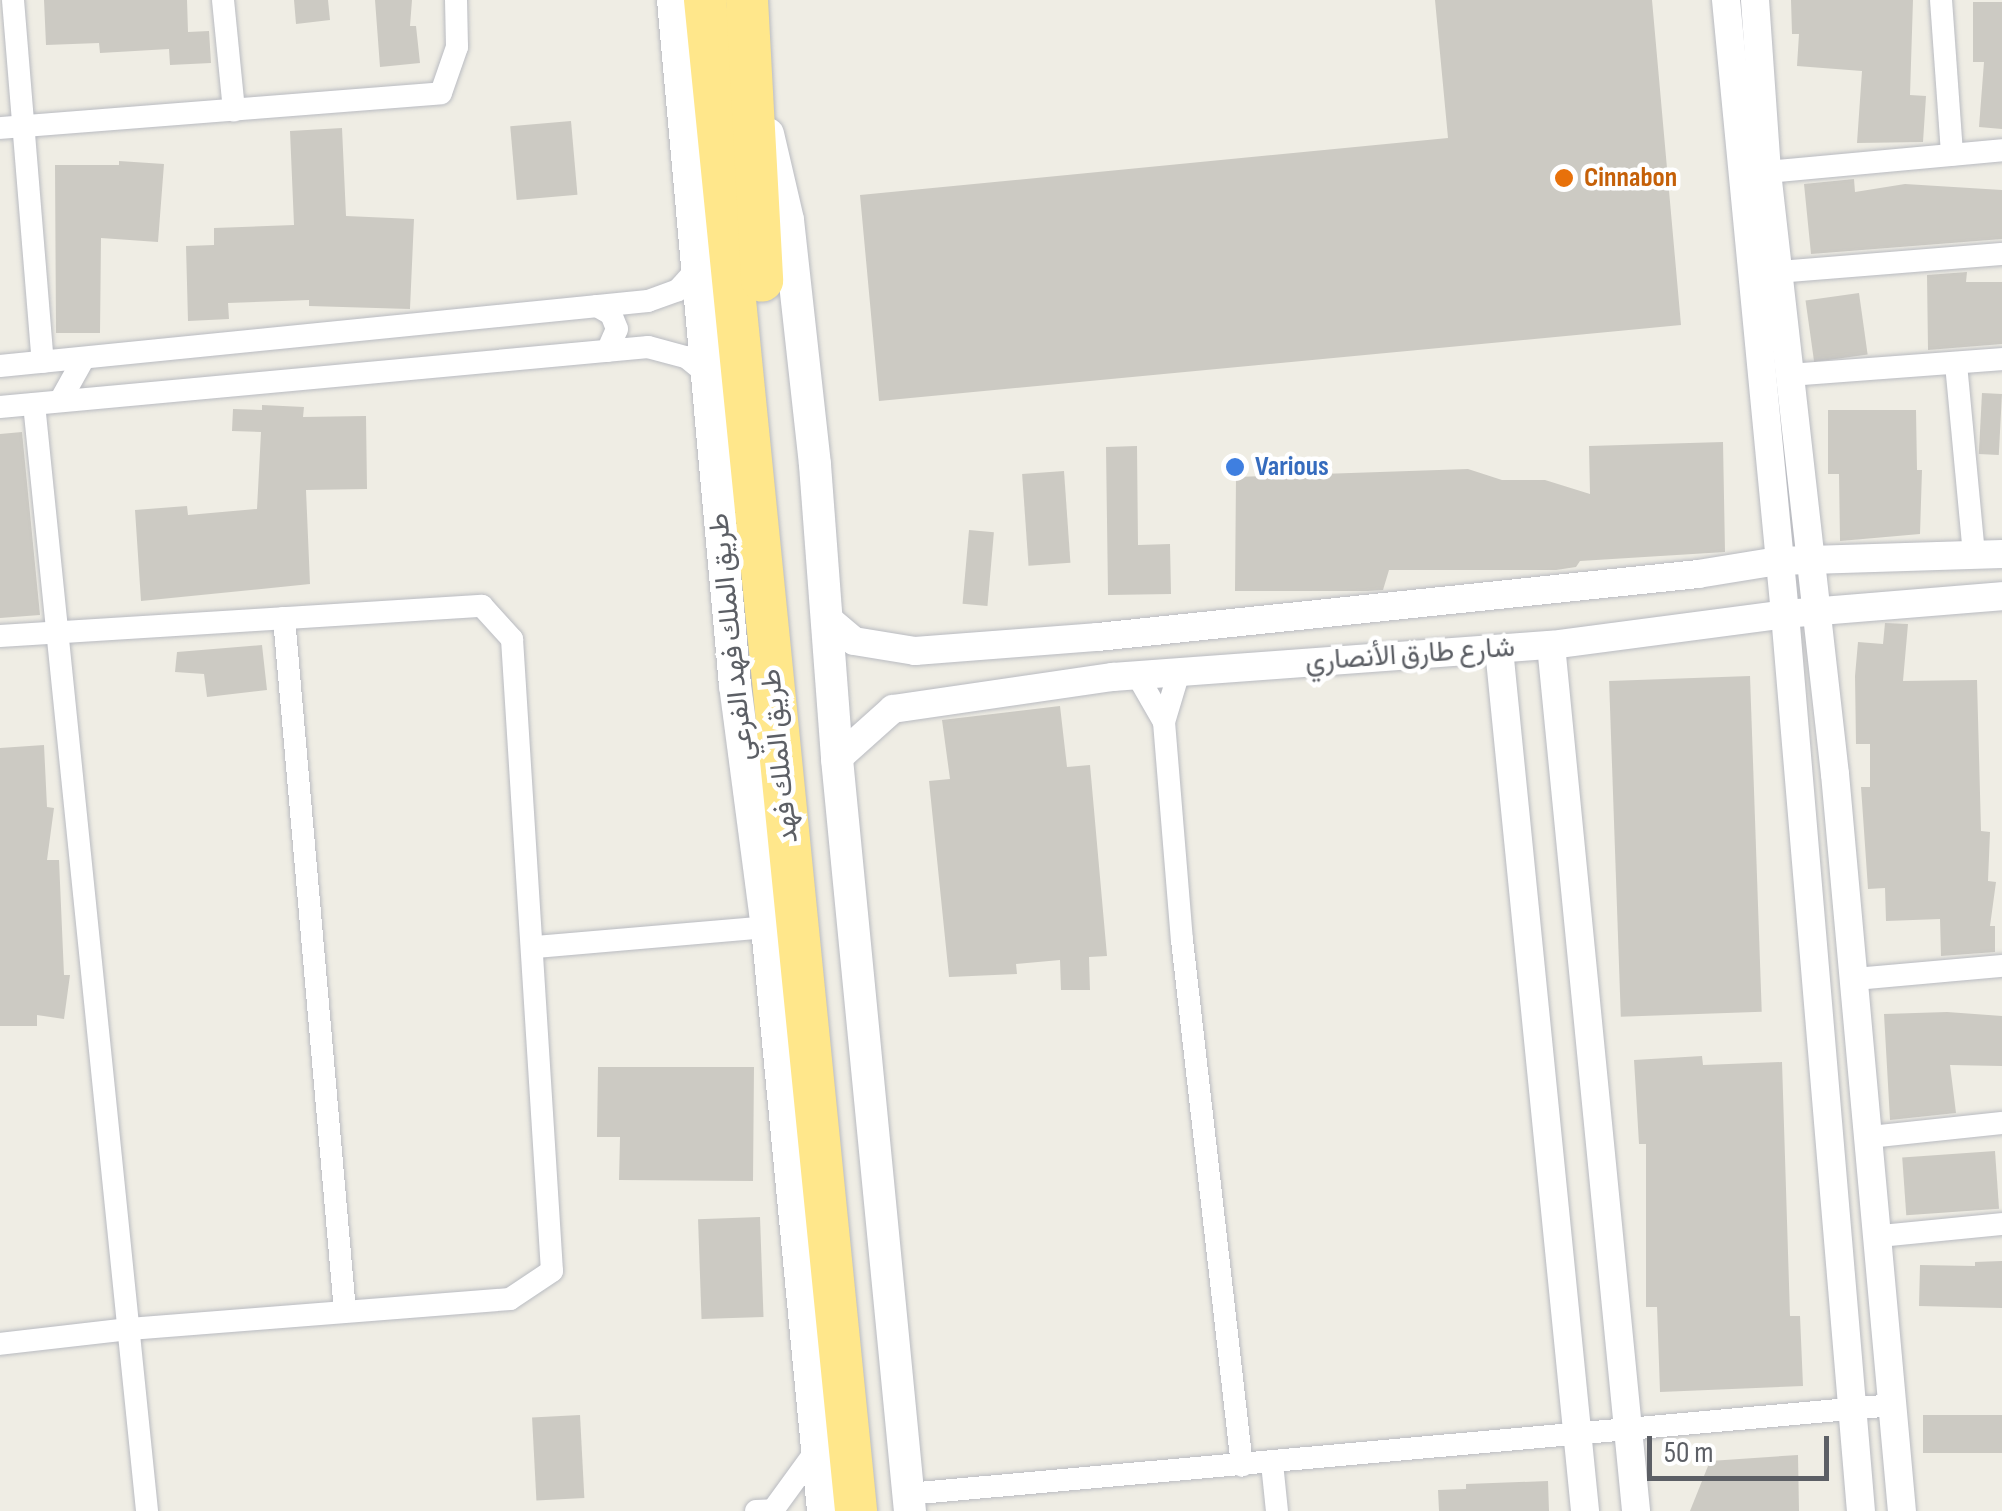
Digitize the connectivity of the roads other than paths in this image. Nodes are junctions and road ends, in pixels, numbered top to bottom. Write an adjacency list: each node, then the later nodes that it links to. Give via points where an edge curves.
1 (13, 0): 12 (street)
2 (223, 0): 11 (street)
3 (456, 0): 11 (street, via 458,47 440,94)
4 (673, 0): 18 (main road, طريق الملك فهد الفرعي)
5 (706, 0): 71 (highway, طريق الملك فهد)
6 (747, 0): 10 (highway, طريق الملك فهد)
7 (1726, 0): 35 (street)
8 (1755, 0): 16 (street)
9 (1941, 0): 15 (street)
10 (752, 60): 40 (main road, via 788,220); 67 (highway, طريق الملك فهد, via 757,232)
11 (234, 110): 12 (street)
12 (25, 126): 13 (street); 24 (street)
13 (0, 128)
14 (2002, 150): 15 (street)
15 (1952, 155): 16 (street)
16 (1768, 172): 19 (street)
17 (2002, 254): 19 (street)
18 (697, 270): 20 (street, via 658,299); 27 (main road, طريق الملك فهد الفرعي)
19 (1778, 272): 28 (street)
20 (597, 306): 21 (street, via 611,314 617,329); 22 (street)
21 (607, 351): 27 (street, via 661,348); 29 (street)
22 (84, 358): 24 (street); 29 (street)
23 (2002, 359): 25 (street)
24 (44, 362): 26 (street)
25 (1956, 364): 28 (street); 33 (street)
26 (0, 366)
27 (706, 373): 49 (main road, طريق الملك فهد الفرعي, via 734,685)
28 (1790, 375): 34 (street)
29 (60, 402): 30 (street)
30 (34, 404): 31 (street); 41 (street)
31 (0, 407)
32 (2002, 554): 33 (street, شارع طارق الأنصاري)
33 (1974, 556): 34 (street, شارع طارق الأنصاري)
34 (1810, 559): 35 (street, شارع طارق الأنصاري); 38 (street)
35 (1778, 561): 37 (street); 40 (street, شارع طارق الأنصاري, via 915,651 854,641)
36 (2002, 596): 38 (street, شارع طارق الأنصاري)
37 (1785, 614): 38 (street, شارع طارق الأنصاري); 43 (street, شارع طارق الأنصاري); 61 (street)
38 (1816, 614): 52 (street)
39 (284, 618): 41 (street); 50 (street, via 482,606 512,638); 57 (street)
40 (828, 619): 48 (main road)
41 (57, 631): 42 (street); 58 (street)
42 (0, 636)
43 (1551, 645): 44 (street, شارع طارق الأنصاري); 62 (street)
44 (1499, 649): 45 (street, شارع طارق الأنصاري); 63 (street)
45 (1179, 672): 46 (street, شارع طارق الأنصاري); 47 (street)
46 (1136, 675): 47 (street); 48 (street, شارع طارق الأنصاري, via 893,709)
47 (1164, 722): 66 (street)
48 (837, 759): 67 (main road)
49 (767, 928): 50 (street); 64 (main road, طريق الملك فهد الفرعي)
50 (535, 947): 57 (street, via 552,1271 510,1299)
51 (2002, 966): 52 (street)
52 (1855, 980): 54 (street)
53 (2002, 1124): 54 (street)
54 (1870, 1136): 56 (street)
55 (2002, 1224): 56 (street)
56 (1880, 1236): 60 (street)
57 (345, 1312): 58 (street)
58 (129, 1328): 59 (street); 68 (street)
59 (0, 1344)
60 (1894, 1405): 61 (street); 76 (street)
61 (1851, 1409): 62 (street); 75 (street)
62 (1628, 1426): 63 (street); 74 (street)
63 (1577, 1433): 65 (street); 73 (street)
64 (818, 1448): 69 (street, via 773,1510); 70 (main road, طريق الملك فهد الفرعي)
65 (1272, 1463): 66 (street); 72 (street)
66 (1242, 1466): 67 (street)
67 (899, 1505)
68 (148, 1511)
69 (756, 1511)
70 (823, 1511)
71 (856, 1511)
72 (1276, 1511)
73 (1585, 1511)
74 (1636, 1511)
75 (1861, 1511)
76 (1902, 1511)

